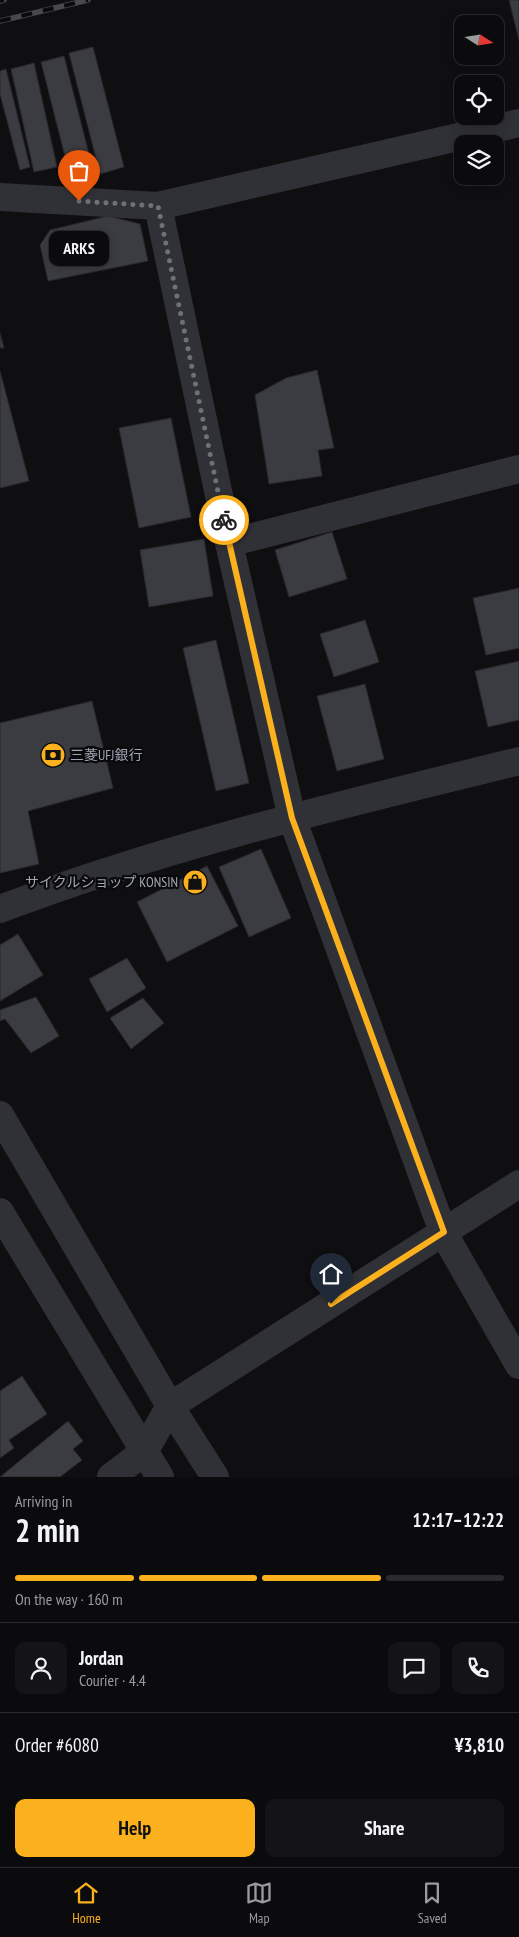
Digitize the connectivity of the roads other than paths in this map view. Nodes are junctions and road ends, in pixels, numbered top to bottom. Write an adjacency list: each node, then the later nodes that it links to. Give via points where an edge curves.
1 (519, 124): 3 (street)
2 (0, 197): 3 (street)
3 (158, 206): 5 (street)
4 (519, 469): 5 (street)
5 (229, 543): 7 (street)
6 (519, 760): 7 (street)
7 (292, 818): 8 (street, via 72,881); 12 (street)
8 (0, 908)
9 (0, 1115): 14 (street)
10 (519, 1184): 12 (street)
11 (0, 1212): 15 (street)
12 (444, 1232): 13 (street); 14 (street)
13 (519, 1364)
14 (170, 1406): 15 (street); 18 (street)
15 (144, 1452): 16 (street); 17 (street)
16 (111, 1477)
17 (160, 1477)
18 (215, 1477)

